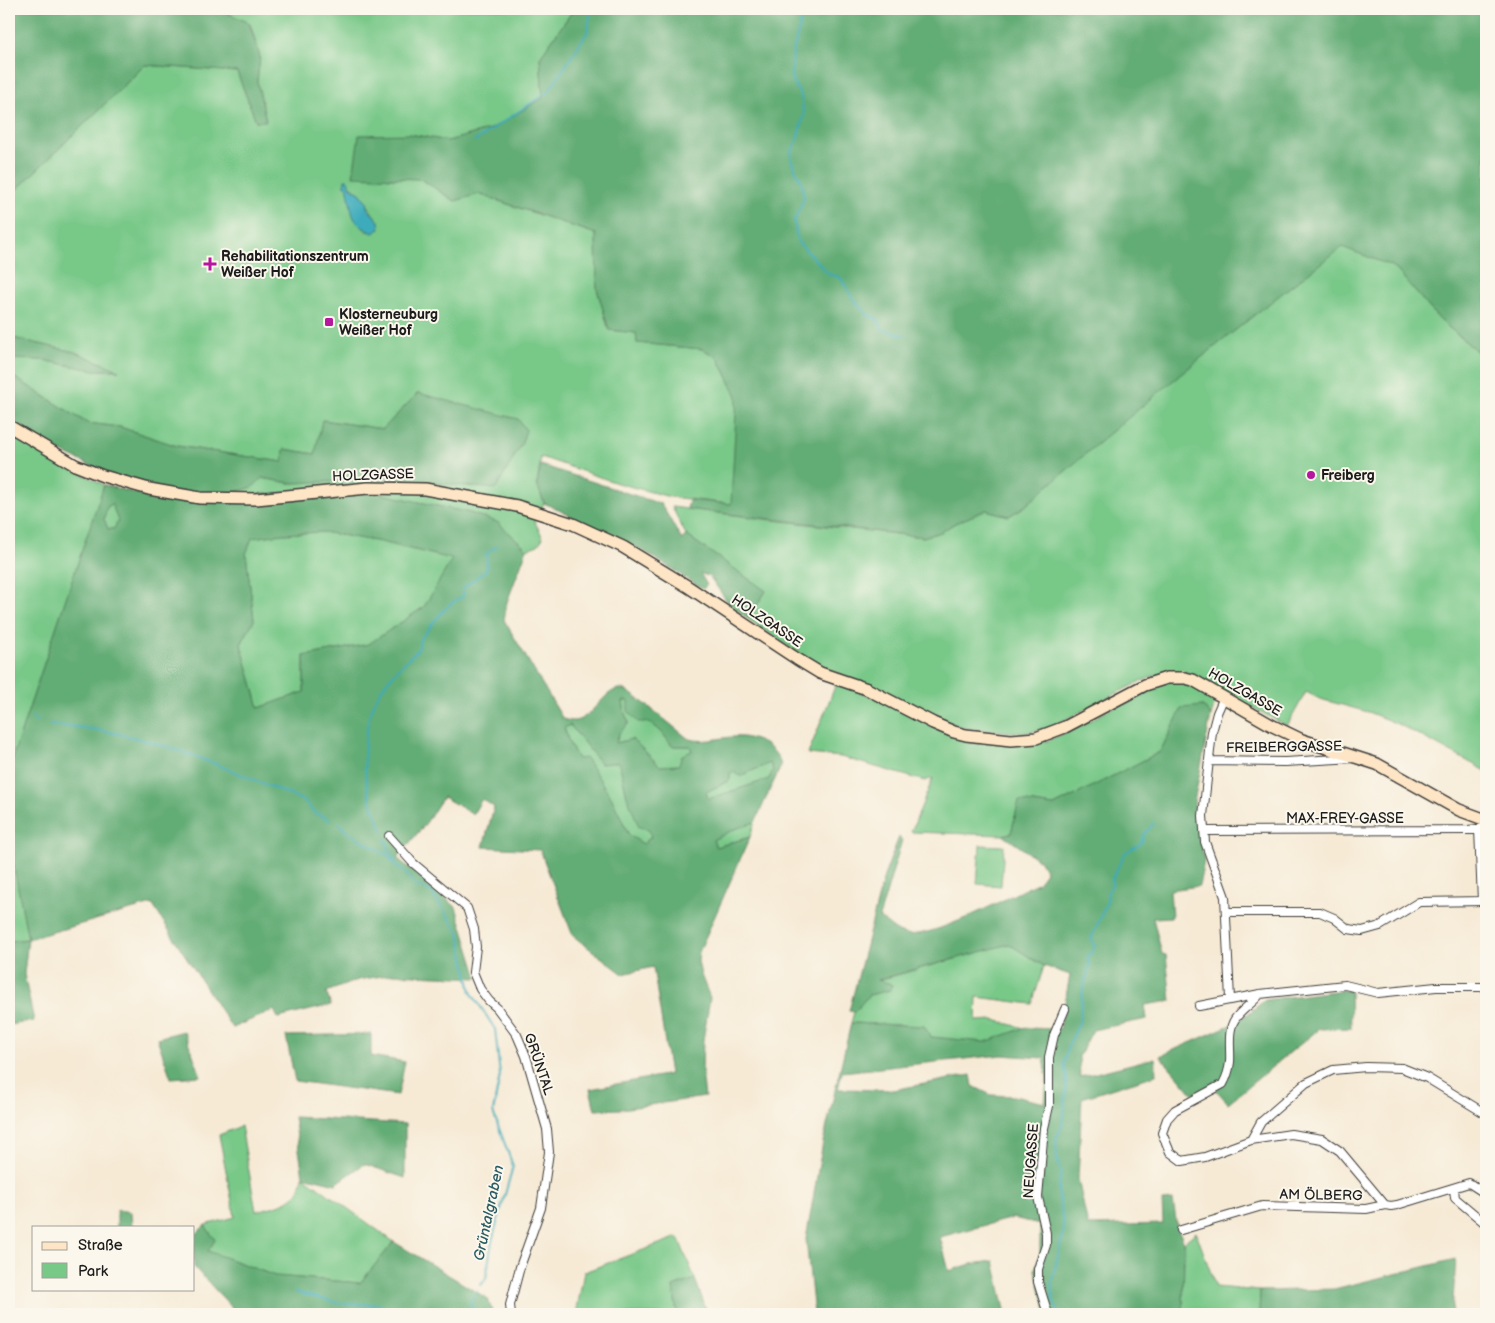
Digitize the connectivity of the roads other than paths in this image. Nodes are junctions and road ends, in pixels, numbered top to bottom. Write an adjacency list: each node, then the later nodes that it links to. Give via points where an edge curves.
1 (9, 426): 2 (street, HOLZGASSE, via 75,464 103,476 149,489 200,498 256,499 377,488 425,489 516,506 572,524 623,547 820,672 874,692 933,724 966,735 1011,740 1036,738 1065,727 1145,685 1167,678 1193,680)
2 (1224, 697): 3 (street, HOLZGASSE); 5 (street, via 1214,723)
3 (1312, 744): 4 (street, HOLZGASSE); 6 (street)
4 (1359, 758): 6 (street, FREIBERGGASSE); 7 (street, HOLZGASSE, via 1377,764)
5 (1209, 761): 6 (street, FREIBERGGASSE); 10 (street)
6 (1311, 761)
7 (1468, 814): 8 (street, HOLZGASSE); 9 (street)
8 (1484, 826): 9 (street, MAX-FREY-GASSE); 12 (street)
9 (1468, 830): 10 (street, MAX-FREY-GASSE)
10 (1204, 831): 13 (street, via 1224,892)
11 (388, 836): 19 (street, GRÜNTAL, via 413,863 467,908 476,947 473,972 480,989 516,1035 526,1056)
12 (1484, 901): 13 (street, via 1419,902 1380,926 1362,931 1348,929 1320,912)
13 (1226, 912): 16 (street)
14 (1486, 987): 15 (street, via 1436,987 1378,993 1345,985)
15 (1260, 994): 16 (street); 22 (street, via 1234,1020 1230,1035 1230,1061 1223,1084 1175,1110 1167,1119 1162,1133 1170,1152 1182,1161 1205,1157)
16 (1230, 1000): 17 (street)
17 (1199, 1006)
18 (1065, 1009): 29 (street, NEUGASSE, via 1049,1057 1049,1106 1038,1197 1046,1245 1038,1269 1038,1282)
19 (541, 1110): 20 (street); 28 (street, GRÜNTAL, via 549,1152 541,1208 520,1267)
20 (533, 1114)
21 (1486, 1114): 22 (street, via 1427,1078 1402,1068 1333,1070 1306,1084 1261,1122)
22 (1251, 1140): 25 (street, via 1291,1134 1322,1139 1340,1151)
23 (1454, 1189): 24 (street, AM ÖLBERG, via 1470,1183); 25 (street, AM ÖLBERG, via 1397,1205); 26 (street, via 1455,1198)
24 (1486, 1194)
25 (1385, 1205): 27 (street, AM ÖLBERG, via 1366,1209 1262,1206)
26 (1486, 1224)
27 (1181, 1230)
28 (511, 1314)
29 (1048, 1314)

